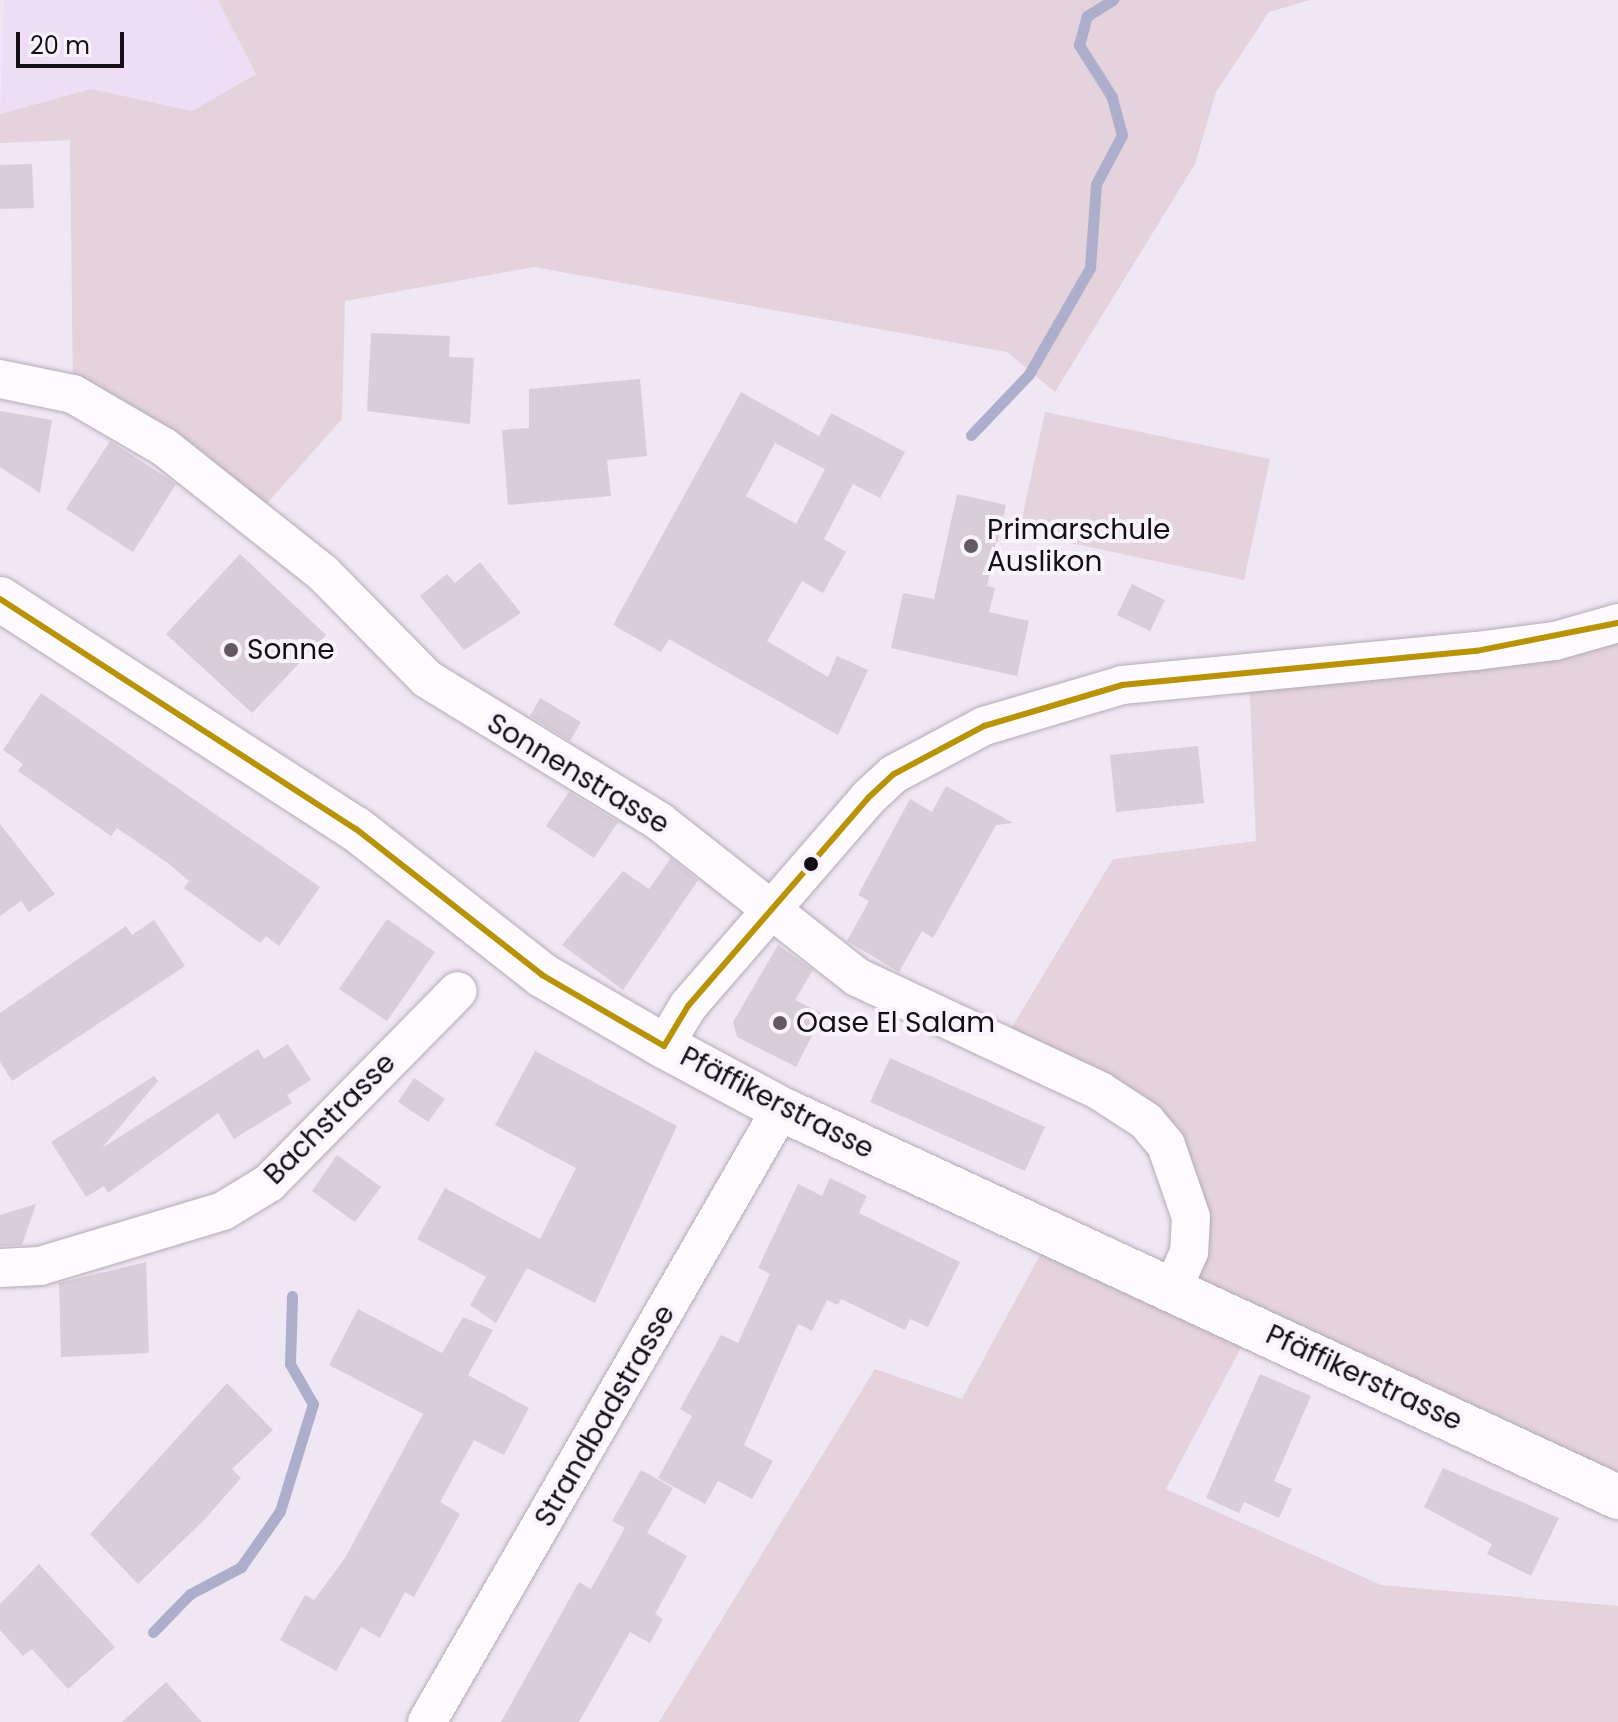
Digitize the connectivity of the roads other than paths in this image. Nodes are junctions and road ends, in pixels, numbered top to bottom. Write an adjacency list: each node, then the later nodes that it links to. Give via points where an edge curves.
1 (0, 379): 4 (street, Sonnenstrasse, via 73,394 126,421 323,573 427,679 641,809)
2 (0, 599): 6 (main road, Pfäffikerstrasse, via 356,829 542,975)
3 (1618, 623): 4 (street, via 1555,641 1061,697 984,726 894,774)
4 (771, 909): 6 (street, via 688,1006); 9 (street, Sonnenstrasse, via 857,977 1100,1091 1146,1121 1166,1145 1191,1217 1189,1252)
5 (458, 991): 8 (street, Bachstrasse, via 269,1183 223,1211 40,1266)
6 (664, 1046): 7 (main road, Pfäffikerstrasse)
7 (781, 1109): 9 (main road, Pfäffikerstrasse); 11 (street, Strandbadstrasse)
8 (0, 1268)
9 (1172, 1291): 10 (main road, Pfäffikerstrasse)
10 (1618, 1497)
11 (427, 1722)

